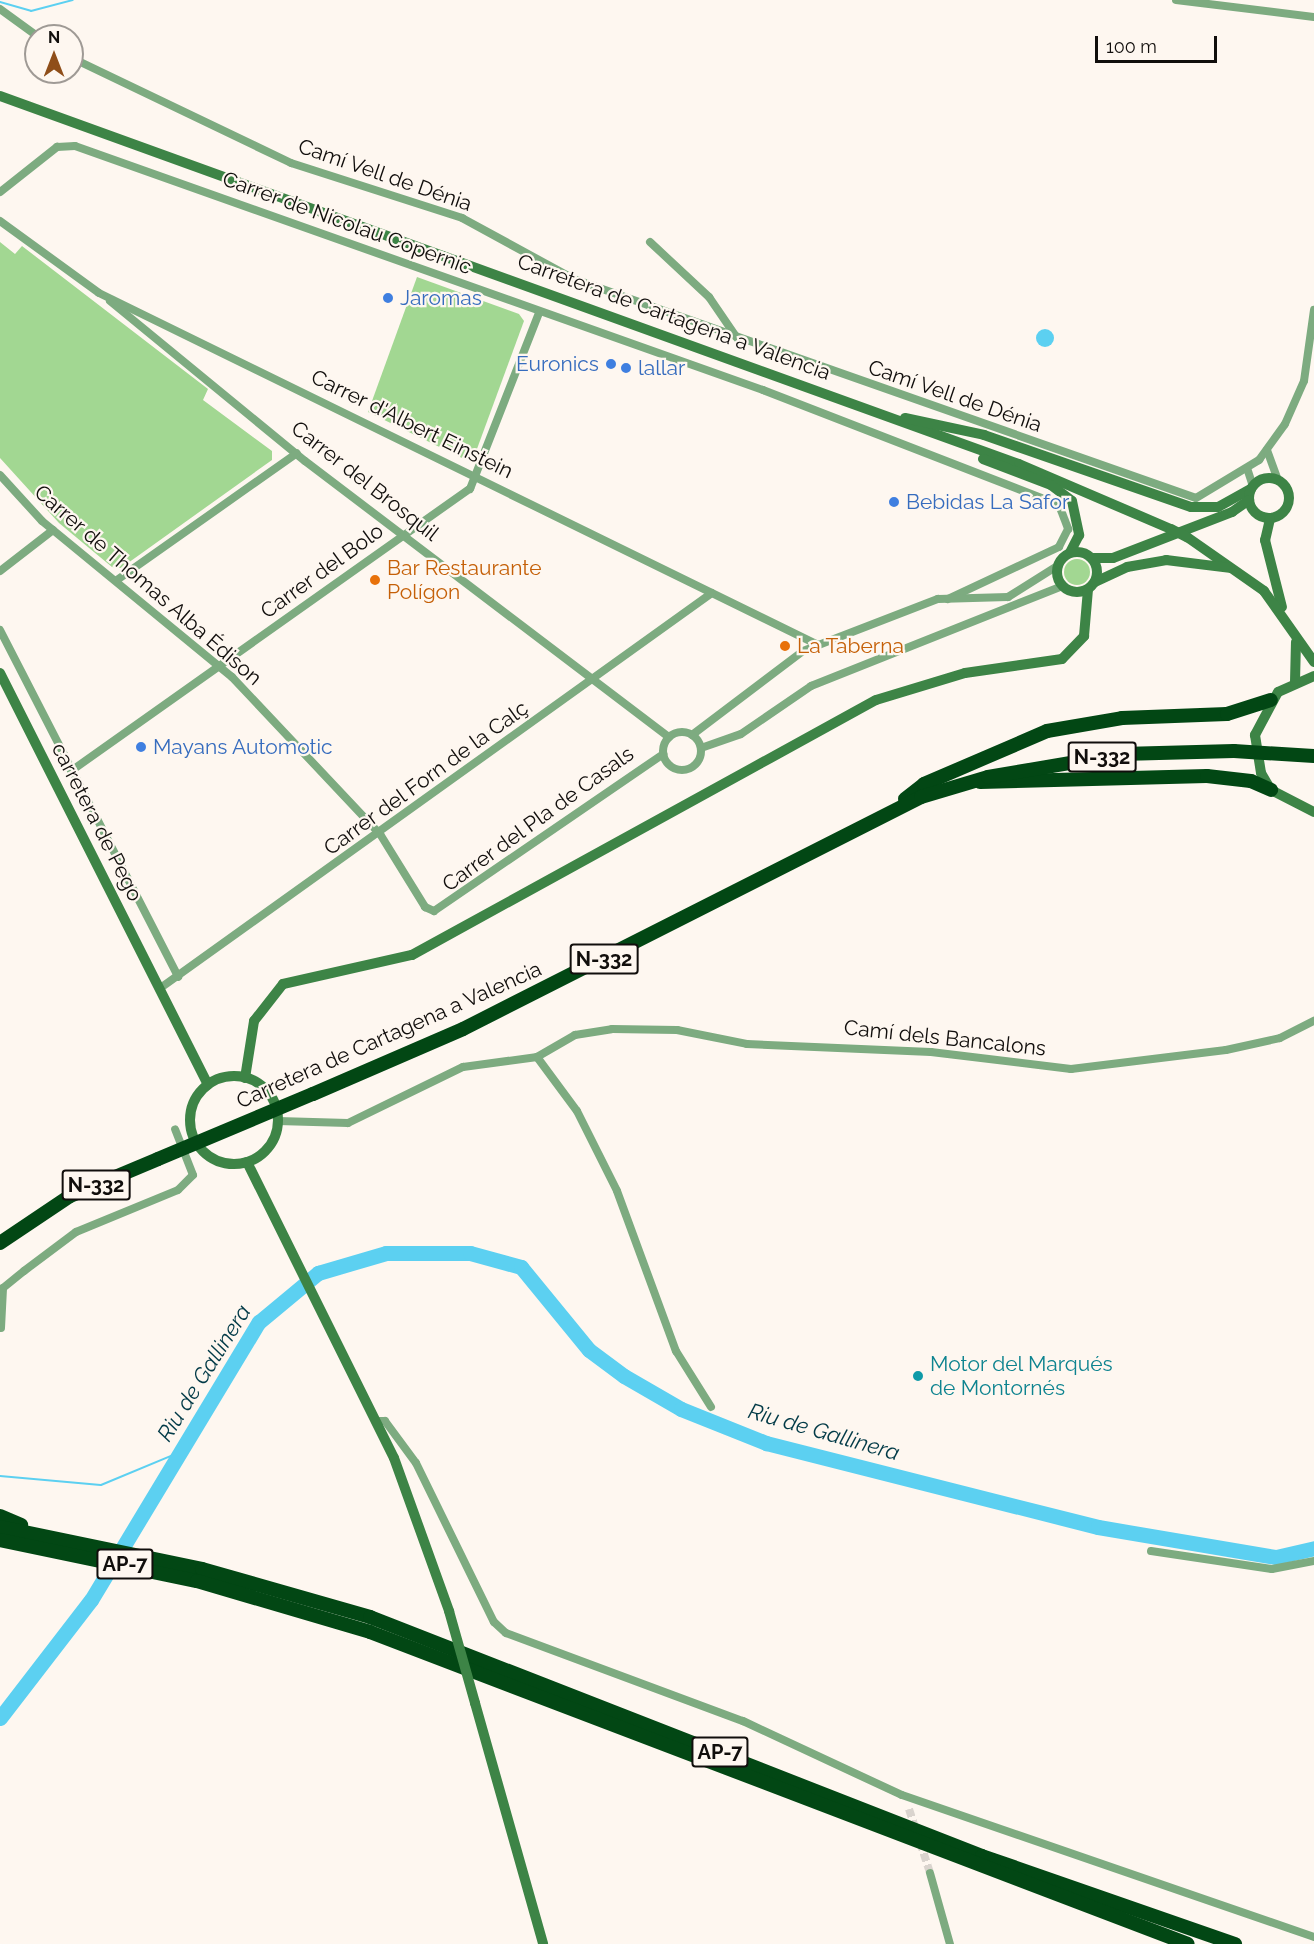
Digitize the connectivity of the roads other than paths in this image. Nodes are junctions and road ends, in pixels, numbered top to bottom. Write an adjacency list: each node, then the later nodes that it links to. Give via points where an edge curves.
1 (1176, 0): 3 (street)
2 (0, 9): 4 (street)
3 (1314, 17)
4 (24, 27)
5 (84, 64): 13 (street, Camí Vell de Dénia, via 291,163 462,218 574,279)
6 (0, 96): 14 (main road, Carretera de Cartagena a Valencia)
7 (0, 192): 12 (street, Carrer de Nicolau Copernic, via 57,147 75,146)
8 (0, 221): 10 (street, Carrer d'Albert Einstein)
9 (650, 242): 13 (street, via 709,297)
10 (99, 292): 16 (street, Carrer del Brosquil); 21 (street, Carrer d'Albert Einstein)
11 (1314, 310): 15 (street, Camí Vell de Dénia, via 1304,381 1289,418)
12 (539, 314): 21 (street); 40 (street, Carrer de Nicolau Copernic, via 1044,495 1059,505 1068,521 1065,540 1053,551)
13 (737, 338): 18 (street, Camí Vell de Dénia, via 1184,495 1207,495)
14 (884, 415): 23 (main road, via 984,435 1191,507 1218,507); 29 (main road, via 1063,491 1078,518 1078,539); 34 (main road, Carretera de Cartagena a Valencia, bridge, via 1071,484 1187,537)
15 (1267, 450): 17 (street, Camí Vell de Dénia); 19 (street)
16 (297, 453): 28 (street, Carrer del Brosquil); 35 (street)
17 (1259, 460): 18 (street, Camí Vell de Dénia); 19 (street)
18 (1247, 468): 23 (street)
19 (1271, 469): 22 (street)
20 (0, 475): 27 (street, Carrer de Thomas Alba Édison)
21 (478, 477): 28 (street, Carrer del Bolo); 39 (street, Carrer d'Albert Einstein)
22 (1278, 480): 23 (main road, via 1262,479); 26 (main road, via 1288,489 1289,503)
23 (1251, 492): 24 (main road); 25 (main road)
24 (1254, 511): 25 (main road); 26 (main road)
25 (1232, 512): 31 (main road)
26 (1270, 519): 42 (main road, via 1267,549)
27 (53, 530): 33 (street); 35 (street, Carrer de Thomas Alba Édison)
28 (404, 534): 47 (street, Carrer del Bolo); 50 (street, Carrer del Brosquil)
29 (1070, 552): 30 (main road); 32 (main road)
30 (1092, 558): 31 (main road); 36 (main road)
31 (1113, 558): 36 (main road)
32 (1057, 566): 37 (main road); 40 (street, via 1038,583 1000,599)
33 (0, 571)
34 (1244, 573): 36 (main road, via 1207,562 1166,560 1127,567); 42 (main road, Carretera de Cartagena a Valencia, via 1275,603)
35 (117, 580): 47 (street, Carrer de Thomas Alba Édison)
36 (1093, 581): 38 (main road); 41 (main road)
37 (1062, 585): 38 (main road); 55 (street, via 812,686 750,729)
38 (1073, 592): 41 (main road)
39 (712, 593): 45 (street, Carrer d'Albert Einstein); 50 (street, Carrer del Forn de la Calç)
40 (948, 599): 45 (street)
41 (1088, 609): 69 (main road, via 1084,636 1054,662 965,673 876,700 412,955 283,984 254,1021)
42 (1288, 624): 44 (main road, Carretera de Cartagena a Valencia)
43 (0, 630): 58 (street)
44 (1295, 639): 46 (main road, Carretera de Cartagena a Valencia); 51 (main road, Carretera de Cartagena a Valencia)
45 (818, 645): 53 (street, via 792,656)
46 (1314, 662)
47 (218, 668): 58 (street, Carrer del Bolo); 63 (street, Carrer de Thomas Alba Édison)
48 (0, 673): 66 (main road, carretera de Pego)
49 (1314, 676): 51 (main road)
50 (594, 678): 54 (street, Carrer del Brosquil); 63 (street, Carrer del Forn de la Calç)
51 (1295, 682): 52 (main road)
52 (1270, 700): 60 (main road, via 1255,735 1261,773); 61 (highway, via 1227,714 1122,718 1047,731 924,784)
53 (692, 735): 54 (street); 55 (street)
54 (669, 737): 56 (street)
55 (701, 748): 56 (street, via 698,761 683,770 670,766)
56 (663, 754): 64 (street, Carrer del Pla de Casals)
57 (1314, 756): 59 (highway, Carretera de Cartagena a Valencia / N-332, bridge, via 1234,751 1122,754)
58 (71, 771): 65 (street)
59 (972, 781): 60 (highway, via 1004,786 1207,776 1251,781); 61 (highway, Carretera de Cartagena a Valencia / N-332)
60 (1271, 790): 62 (main road)
61 (889, 811): 74 (highway, Carretera de Cartagena a Valencia / N-332, bridge, via 463,1029 70,1196)
62 (1314, 812)
63 (380, 834): 64 (street, Carrer de Thomas Alba Édison, via 425,907); 65 (street, Carrer del Forn de la Calç)
64 (434, 911)
65 (178, 978): 66 (street, Carrer del Forn de la Calç)
66 (159, 989): 70 (main road, carretera de Pego)
67 (1314, 1021): 68 (street, Camí dels Bancalons, via 1280,1038 1216,1052 1071,1070 832,1044 747,1044 647,1029 584,1033)
68 (537, 1057): 71 (street, Camí dels Bancalons, via 463,1068 348,1123); 76 (street, via 577,1111 617,1191 676,1351)
69 (245, 1078): 70 (main road); 71 (main road, via 265,1089)
70 (208, 1084): 73 (main road, via 193,1104 194,1140 211,1158)
71 (278, 1121): 73 (main road, via 270,1146)
72 (175, 1129): 75 (street, via 193,1174 178,1190 76,1232 24,1271 3,1288)
73 (247, 1162): 77 (main road)
74 (0, 1243)
75 (1, 1328)
76 (711, 1407)
77 (377, 1420): 87 (street, via 385,1421 416,1462 494,1622 506,1634 743,1721 902,1795); 88 (main road, bridge, via 449,1611)
78 (0, 1516): 80 (highway)
79 (0, 1527): 80 (highway, AP-7)
80 (39, 1533): 82 (highway, AP-7)
81 (0, 1540): 82 (highway, AP-7)
82 (57, 1544): 85 (highway, AP-7)
83 (1151, 1551): 84 (street, via 1272,1569)
84 (1314, 1561)
85 (199, 1575): 90 (highway, AP-7, via 484,1672 957,1860); 91 (highway, AP-7, via 448,1645 982,1856)
86 (930, 1873): 89 (street)
87 (1314, 1937)
88 (543, 1944)
89 (950, 1944)
90 (1188, 1944)
91 (1235, 1944)

